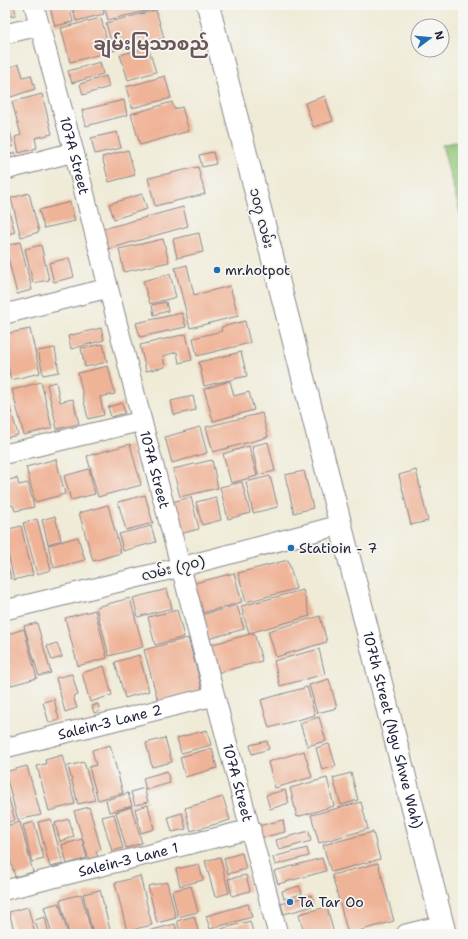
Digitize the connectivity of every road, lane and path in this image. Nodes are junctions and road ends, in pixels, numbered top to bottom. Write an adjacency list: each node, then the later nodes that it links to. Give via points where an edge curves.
1 (34, 5): 3 (street, 107A Street)
2 (208, 5): 11 (main road, ၁၀၇ လမ်း)
3 (39, 26): 4 (street); 5 (street, 107A Street)
4 (5, 34)
5 (74, 152): 6 (street); 7 (street, 107A Street)
6 (5, 170)
7 (108, 288): 8 (street); 9 (street, 107A Street)
8 (5, 314)
9 (142, 421): 10 (street); 12 (street, 107A Street)
10 (5, 454)
11 (340, 525): 12 (street, လမ်း (၇၀)); 18 (main road, 107th Street (Ngu Shwe Wah))
12 (181, 567): 13 (street, လမ်း (၇၀)); 14 (street, 107A Street)
13 (5, 610)
14 (214, 696): 15 (street, Salein-3 Lane 2); 16 (street, 107A Street)
15 (5, 748)
16 (251, 829): 17 (street, Salein-3 Lane 1); 19 (street, 107A Street)
17 (5, 890)
18 (443, 929): 20 (street)
19 (278, 934)
20 (406, 934)

